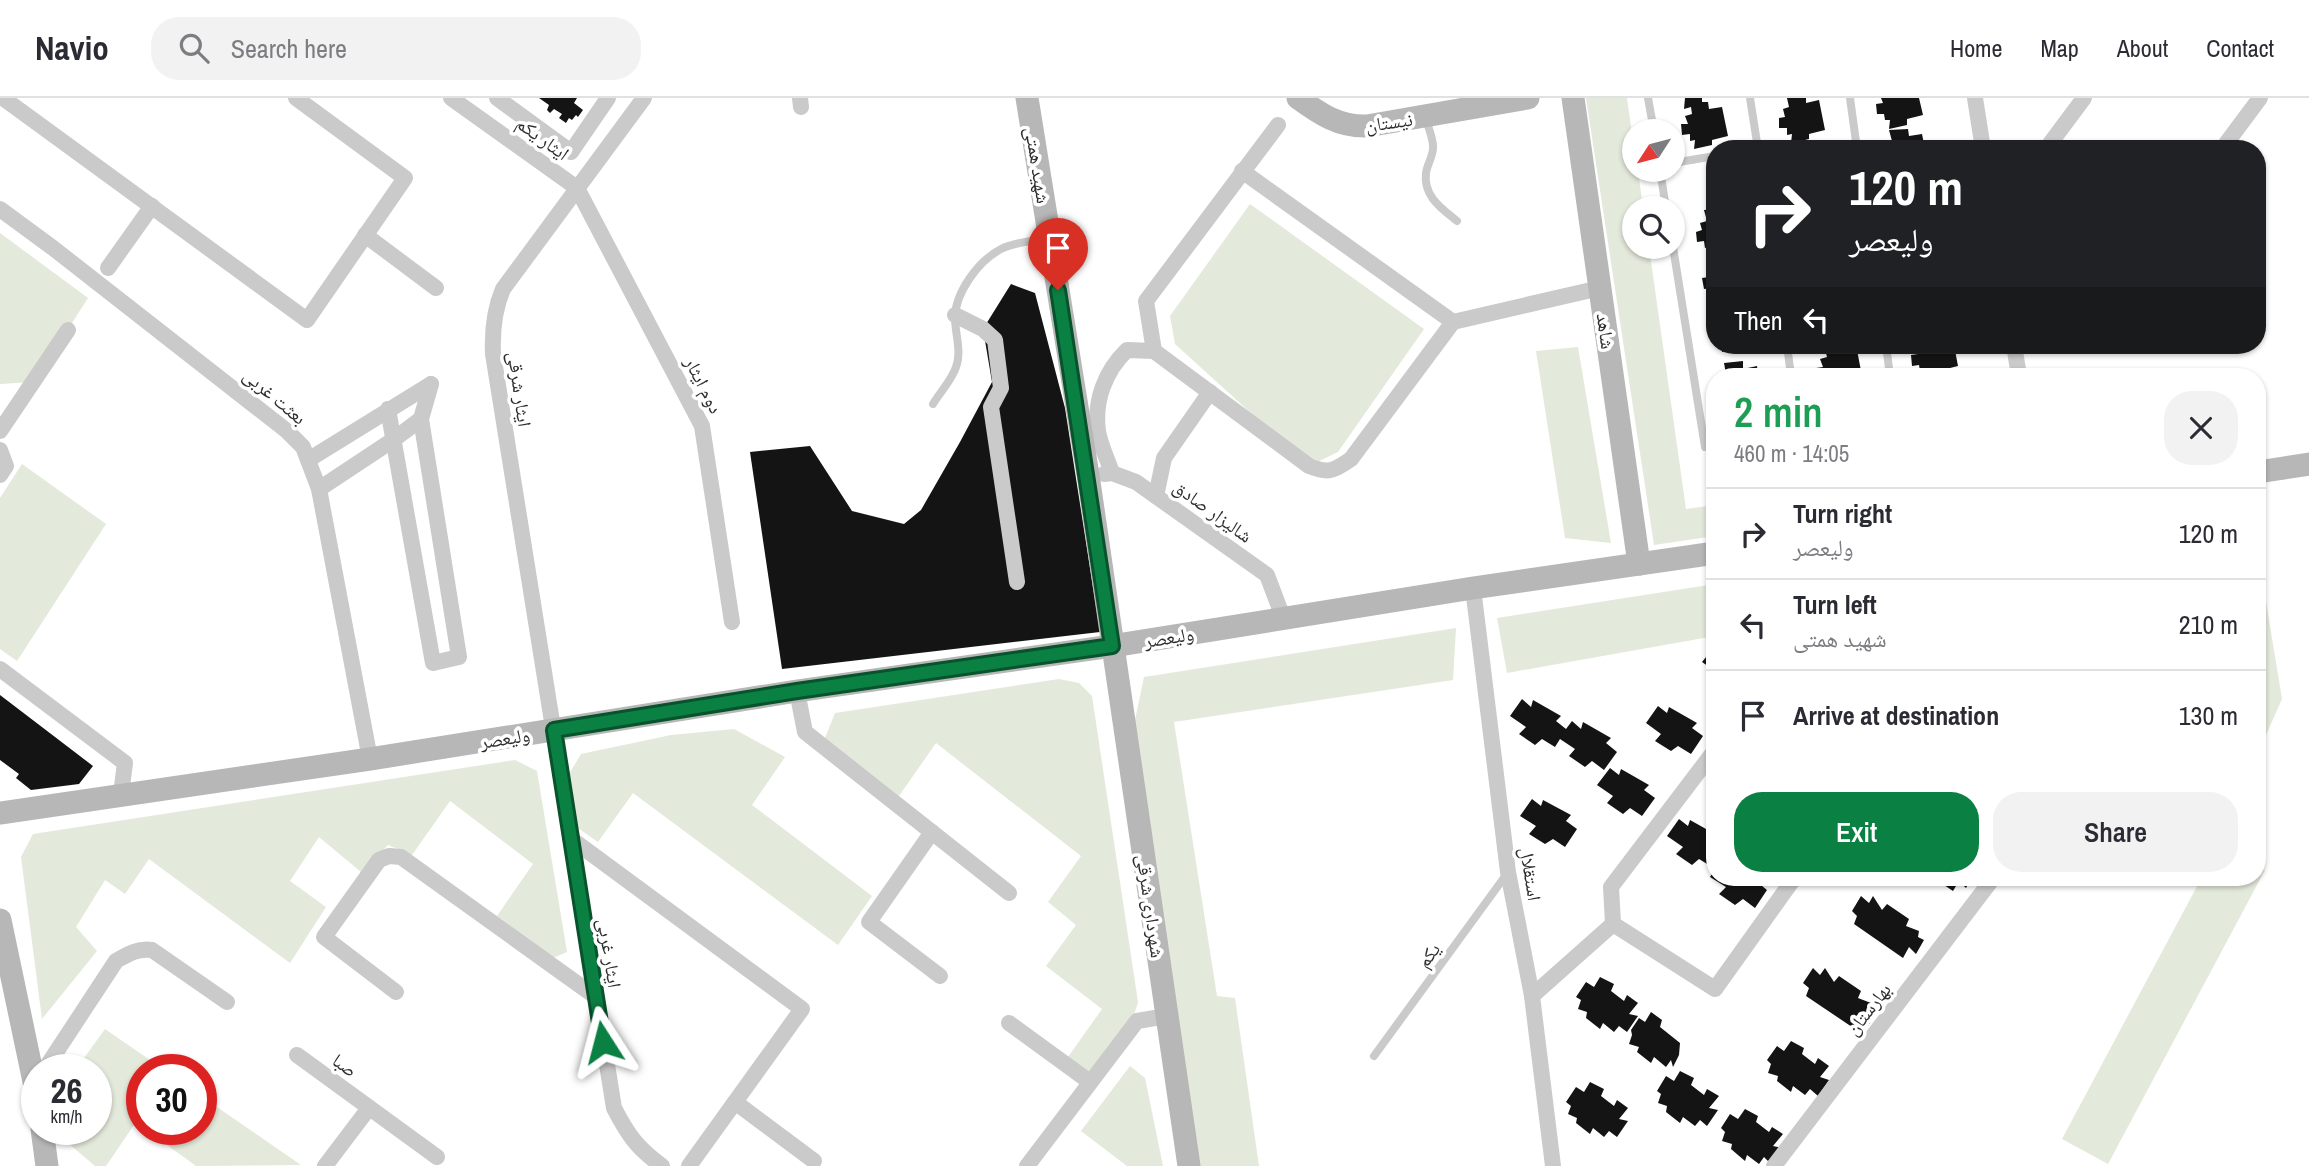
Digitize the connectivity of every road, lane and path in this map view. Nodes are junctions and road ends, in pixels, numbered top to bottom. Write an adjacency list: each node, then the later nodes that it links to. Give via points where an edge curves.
1 (3, 98): 29 (street)
2 (296, 98): 32 (street, via 405,178)
3 (451, 98): 28 (street, ایثار یکم)
4 (497, 98): 5 (street, via 571,152)
5 (608, 98)
6 (643, 98): 28 (street, ایثار شرقی)
7 (1027, 98): 33 (main road, شهید همتی)
8 (1298, 98): 17 (main road, نيستان, via 1350,127)
9 (1528, 98): 17 (main road, نيستان)
10 (1573, 98): 37 (main road, شاهد)
11 (1648, 98): 18 (lane)
12 (1750, 98): 20 (lane)
13 (1850, 98): 21 (lane)
14 (1975, 98): 22 (street)
15 (2084, 98): 23 (street)
16 (2256, 99): 24 (street)
17 (1425, 116): 31 (lane, via 1433,146 1426,184 1436,204)
18 (1652, 119)
19 (1278, 125): 27 (street)
20 (1757, 140)
21 (1856, 140)
22 (1982, 140)
23 (2053, 140)
24 (2228, 140)
25 (1706, 158): 26 (lane)
26 (1685, 161)
27 (1242, 171): 39 (street); 41 (street, via 1146,300)
28 (577, 188): 63 (street, دوم ایثار, via 702,426); 67 (street, ایثار شرقی, via 503,289 492,339)
29 (152, 206): 32 (street, via 307,320); 35 (street)
30 (0, 209): 50 (street, بعثت غربی, via 269,416 303,447)
31 (1457, 221)
32 (365, 235): 36 (street)
33 (1049, 238): 38 (lane, via 1002,248 967,282); 55 (main road, شهید همتی)
34 (1675, 259): 48 (lane)
35 (108, 268)
36 (436, 288)
37 (1600, 288): 39 (street); 59 (main road, شاهد)
38 (955, 314): 43 (lane, via 956,367); 60 (street, via 995,340 1001,388 991,407)
39 (1453, 322): 42 (street, via 1351,459 1337,469 1309,466)
40 (68, 330): 46 (street)
41 (1154, 351): 42 (street); 53 (street, via 1127,350 1106,377 1098,431)
42 (1210, 392): 57 (street, via 1164,458)
43 (933, 404)
44 (388, 409): 45 (street, via 431,384); 47 (street); 50 (street)
45 (421, 419): 47 (street); 47 (street, via 459,657 433,663)
46 (0, 431)
47 (393, 440): 56 (street)
48 (1705, 447)
49 (0, 450): 54 (street, via 6,466)
50 (308, 460): 56 (street, بعثت غربی)
51 (2308, 470): 52 (main road)
52 (2266, 472)
53 (1112, 473): 55 (street, شالیزار صادق); 57 (street, شالیزار صادق)
54 (0, 475)
55 (1088, 475): 64 (main road, شهید همتی)
56 (319, 489): 68 (street, بعثت غربی)
57 (1156, 496): 62 (street, شالیزار صادق, via 1267,575)
58 (1706, 554): 59 (main road, ولیعصر)
59 (1639, 564): 61 (main road, ولیعصر)
60 (1017, 582)
61 (1473, 588): 62 (main road, ولیعصر); 74 (street, استقلال)
62 (1284, 620): 64 (main road, ولیعصر)
63 (732, 622)
64 (1112, 646): 66 (main road, ولیعصر); 85 (main road, شهرداری شرقی)
65 (0, 670): 70 (street, via 125,763)
66 (797, 691): 67 (main road, ولیعصر); 72 (street, via 805,732)
67 (554, 730): 68 (main road, ولیعصر); 73 (street, ایثار غربی)
68 (370, 759): 70 (main road, ولیعصر)
69 (1706, 762): 79 (street, via 1611,887)
70 (121, 794): 71 (main road, ولیعصر)
71 (0, 813)
72 (932, 832): 77 (street); 80 (street, via 869,922)
73 (570, 838): 83 (street, ایثار غربی); 92 (street, via 803,1009)
74 (1508, 872): 82 (street, استقلال); 90 (lane, یکم)
75 (1788, 886): 79 (street, via 1714,989)
76 (1987, 886): 104 (street, بهارستان)
77 (1009, 893)
78 (0, 920): 87 (main road)
79 (1614, 924): 82 (street)
80 (940, 976)
81 (397, 992): 83 (street, via 324,937 370,871 389,856 401,857)
82 (1532, 996): 103 (street, استقلال)
83 (596, 997): 99 (street, ایثار غربی, via 614,1108 627,1134)
84 (227, 1002): 88 (street, via 152,950 141,949 116,961)
85 (1167, 1016): 91 (street, via 1137,1021); 102 (main road, شهرداری شرقی)
86 (1009, 1023): 91 (street)
87 (31, 1054)
88 (57, 1054)
89 (297, 1055): 93 (street, صبا)
90 (1374, 1056)
91 (1090, 1082): 101 (street)
92 (735, 1102): 96 (street); 100 (street)
93 (369, 1108): 95 (street, صبا); 98 (street)
94 (45, 1145): 97 (main road)
95 (437, 1157)
96 (814, 1161)
97 (49, 1164)
98 (325, 1166)
99 (662, 1166)
100 (689, 1166)
101 (1027, 1166)
102 (1189, 1166)
103 (1553, 1166)
104 (1774, 1166)

